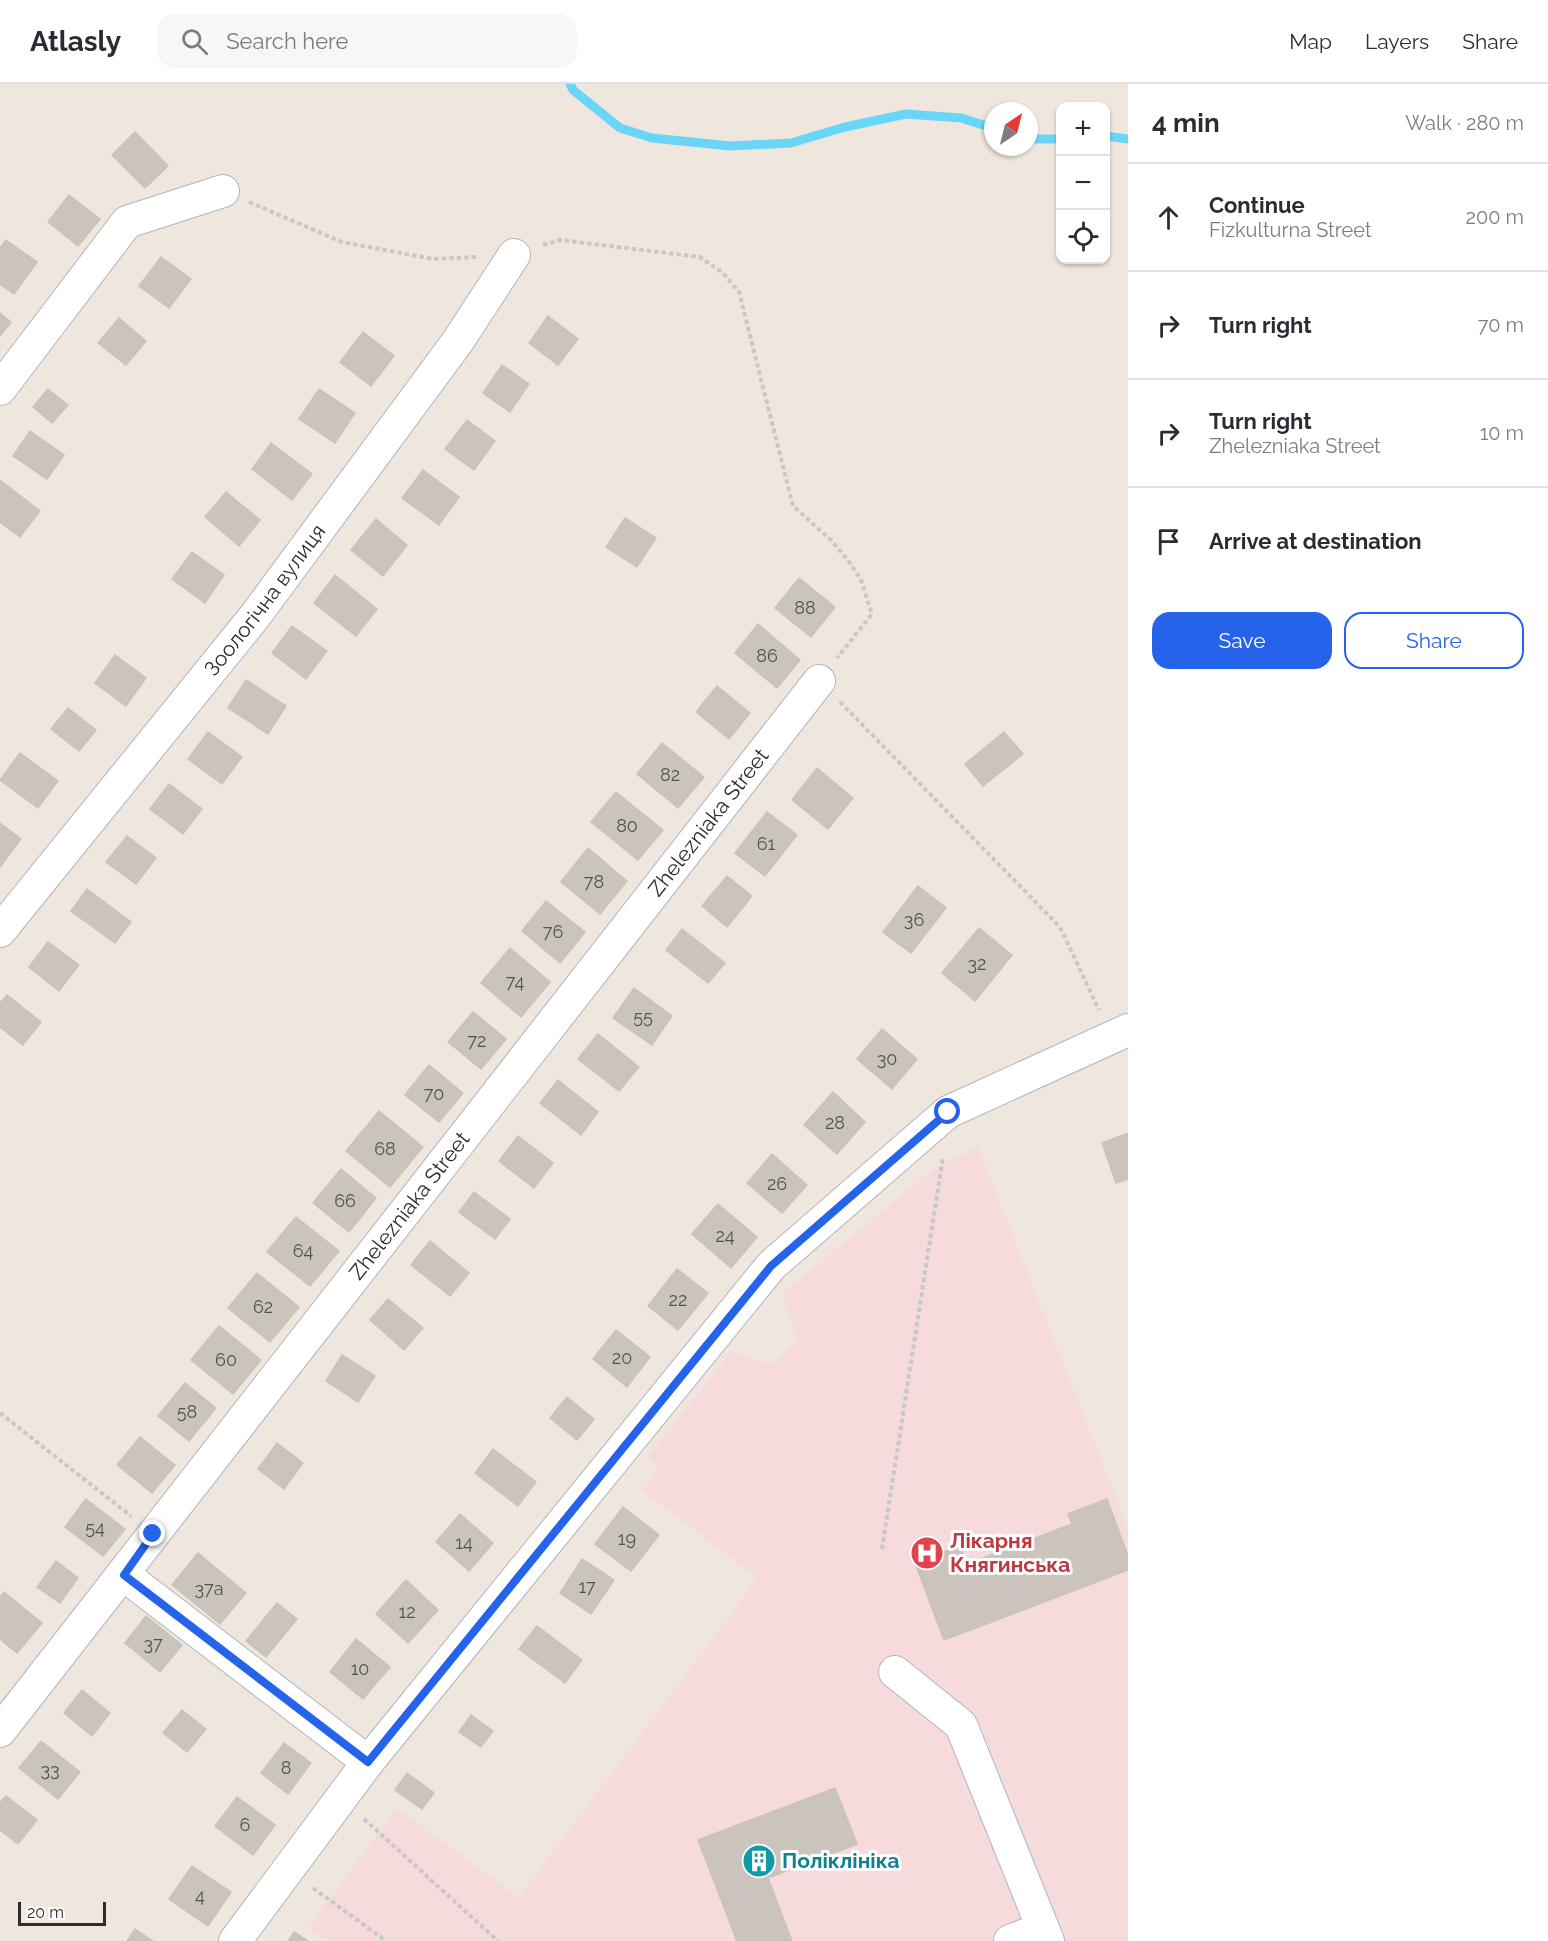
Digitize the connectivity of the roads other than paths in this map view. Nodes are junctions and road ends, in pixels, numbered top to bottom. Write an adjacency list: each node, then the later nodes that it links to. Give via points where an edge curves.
1 (223, 191): 3 (street, via 127,222)
2 (514, 255): 5 (street, Зоологічна вулиця, via 458,341 255,616)
3 (0, 389)
4 (819, 681): 7 (street, Zhelezniaka Street)
5 (0, 931)
6 (1120, 1034): 10 (street, via 948,1112 771,1266)
7 (124, 1575): 9 (street, Zhelezniaka Street); 10 (street)
8 (895, 1672): 11 (street, via 961,1725)
9 (0, 1731)
10 (368, 1762): 12 (street)
11 (1046, 1934): 13 (street)
12 (235, 1941)
13 (1010, 1941)

